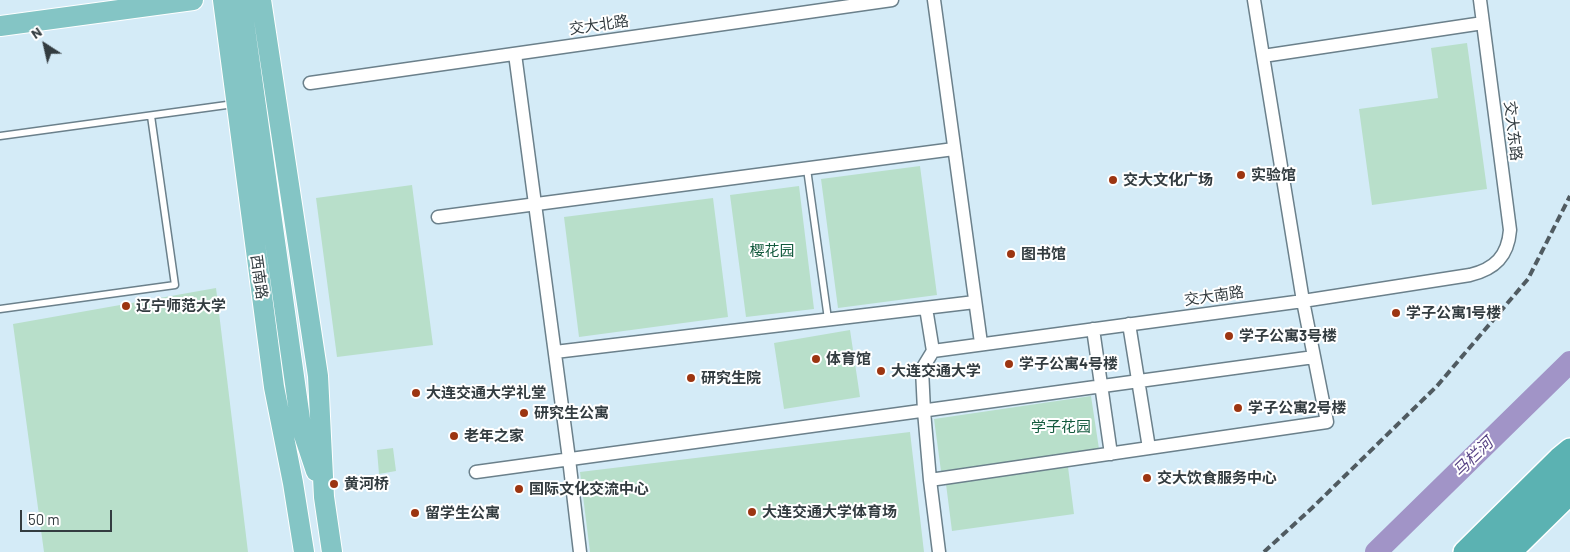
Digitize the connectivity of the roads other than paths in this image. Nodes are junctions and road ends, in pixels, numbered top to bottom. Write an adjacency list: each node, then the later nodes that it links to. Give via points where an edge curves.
1 (193, 0): 10 (main road)
2 (223, 0): 14 (main road, 西南路)
3 (241, 0): 36 (main road, 西南路)
4 (261, 0): 45 (main road, via 318,376)
5 (892, 0): 11 (street, 交大北路)
6 (934, 0): 17 (street)
7 (1254, 0): 12 (street)
8 (1480, 0): 9 (street, 交大东路)
9 (1483, 23): 12 (street); 21 (street, 交大东路, via 1510,230 1509,244)
10 (0, 26)
11 (516, 54): 13 (street, 交大北路); 19 (street)
12 (1263, 56): 22 (street)
13 (310, 83)
14 (236, 104): 15 (lane); 46 (main road, 西南路, via 274,388)
15 (151, 116): 16 (lane); 25 (lane, via 175,285)
16 (0, 136)
17 (954, 149): 18 (street); 23 (street)
18 (807, 169): 19 (street); 26 (lane)
19 (535, 204): 20 (street); 31 (street)
20 (438, 217)
21 (1496, 262): 22 (street, 交大南路, via 1484,272 1470,275)
22 (1303, 301): 27 (street, 交大南路); 32 (street)
23 (975, 302): 24 (street); 29 (street)
24 (926, 308): 26 (street); 30 (street)
25 (0, 309)
26 (828, 319): 31 (street)
27 (1129, 324): 28 (street, 交大南路); 33 (street)
28 (1093, 329): 29 (street, 交大南路); 34 (street)
29 (981, 344): 30 (street, 交大南路)
30 (932, 351): 35 (street, via 922,369)
31 (555, 352): 40 (street)
32 (1314, 357): 33 (street); 37 (street, via 1327,422)
33 (1139, 381): 34 (street); 37 (street)
34 (1102, 386): 35 (street); 39 (street)
35 (924, 411): 40 (street); 43 (street)
36 (301, 426): 45 (main road); 46 (main road)
37 (1149, 448): 39 (street)
38 (1570, 449): 53 (highway)
39 (1111, 454): 43 (street)
40 (569, 459): 41 (street); 51 (street)
41 (476, 472)
42 (1570, 474): 47 (highway)
43 (930, 480): 52 (street)
44 (1570, 494): 47 (highway)
45 (324, 497): 50 (main road)
46 (296, 498): 49 (main road, 西南路)
47 (1540, 512): 54 (highway); 55 (highway)
48 (1570, 512): 56 (highway)
49 (304, 552)
50 (332, 552)
51 (580, 552)
52 (939, 552)
53 (1464, 552)
54 (1486, 552)
55 (1511, 552)
56 (1525, 552)

